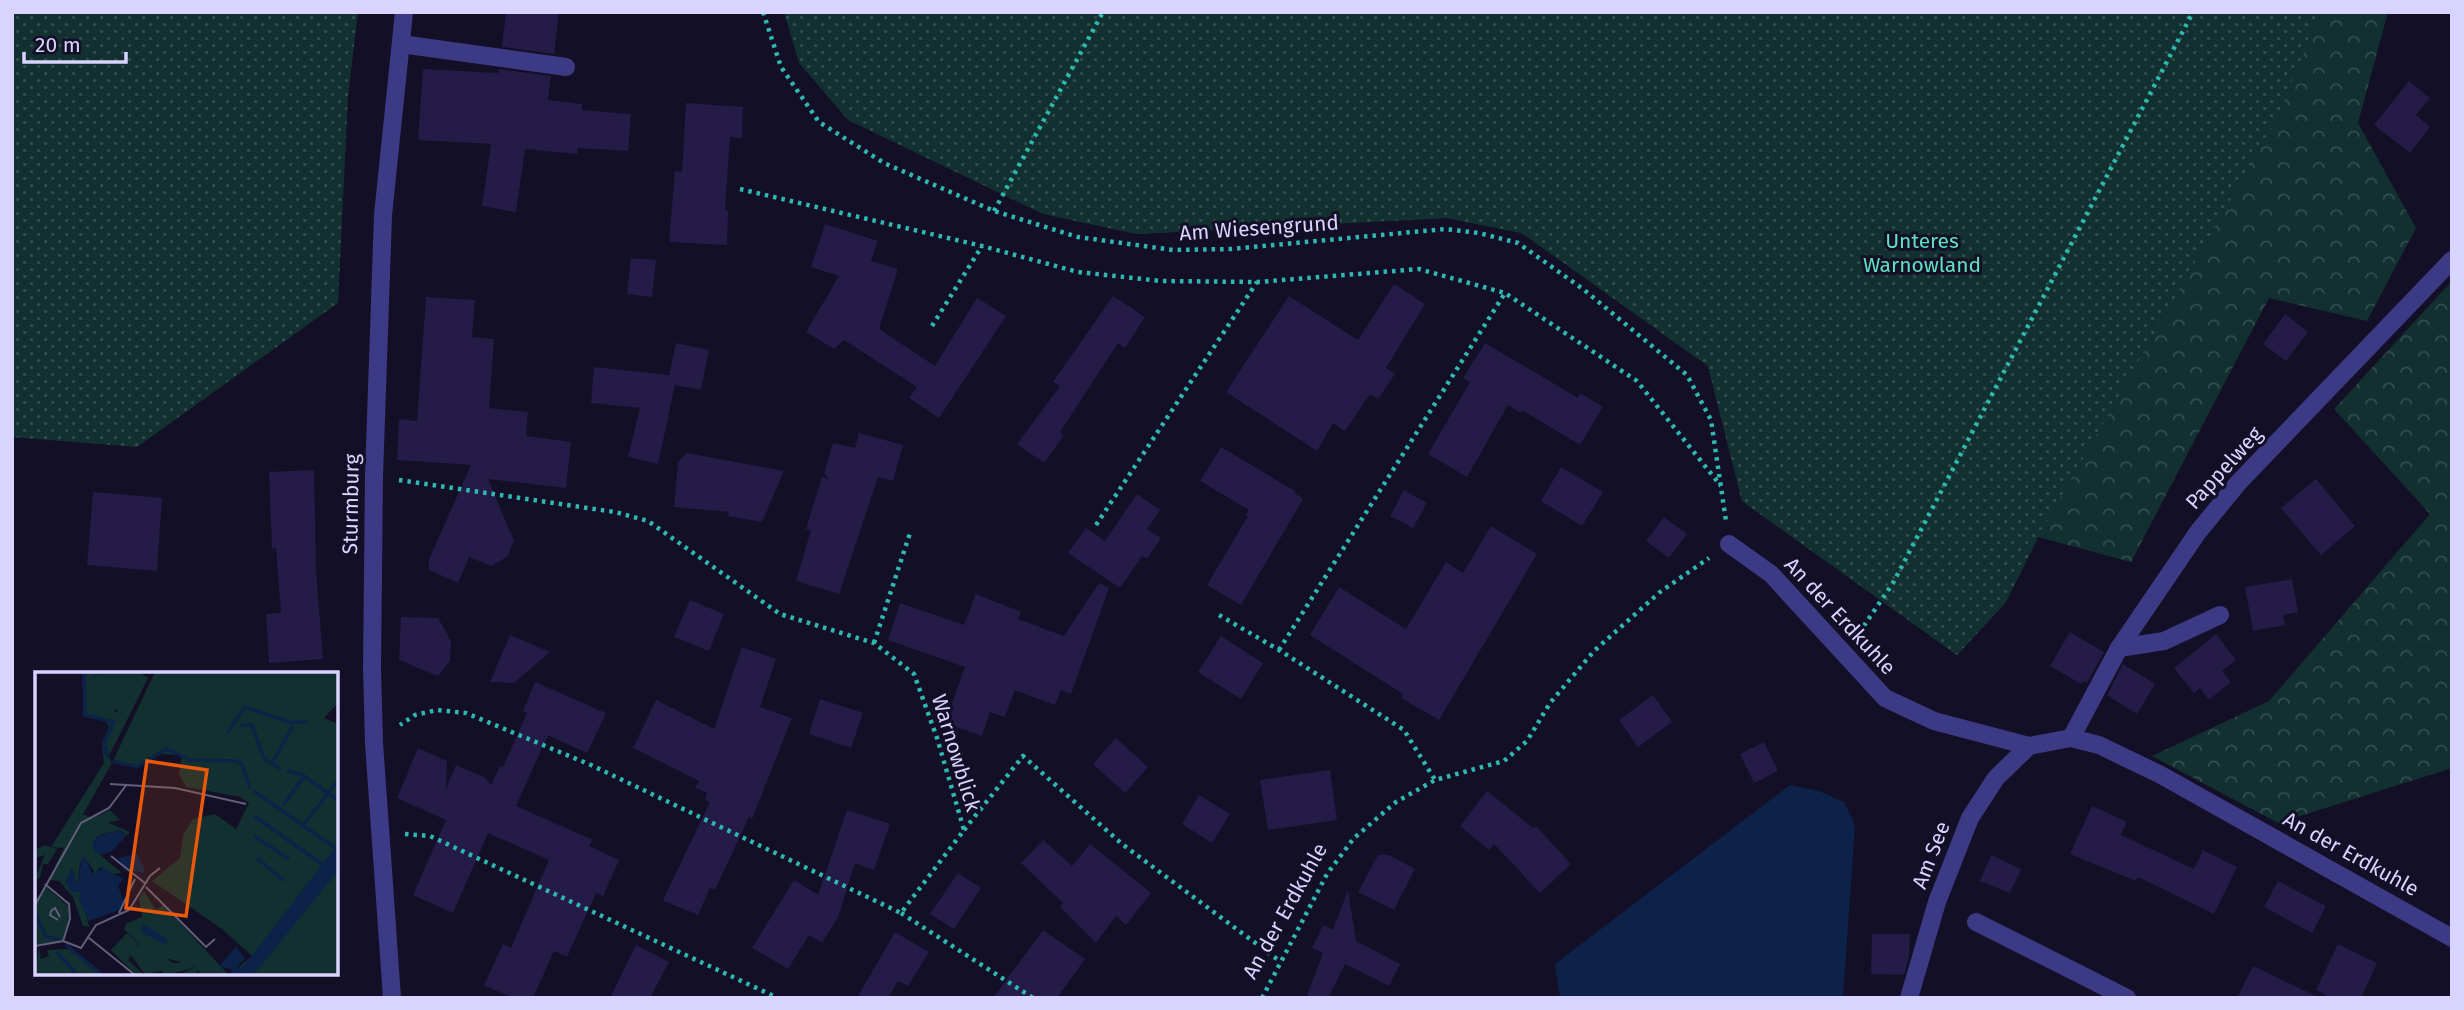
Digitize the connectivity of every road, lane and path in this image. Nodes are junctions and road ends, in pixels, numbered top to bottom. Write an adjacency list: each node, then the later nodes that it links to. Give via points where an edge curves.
1 (404, 12): 5 (street, Sturmburg)
2 (763, 12): 8 (path, Am Wiesengrund, via 781,67 819,122 884,163)
3 (1102, 12): 8 (path)
4 (2193, 12): 24 (path, via 1893,583)
5 (401, 44): 6 (street); 14 (street, Sturmburg, via 383,215)
6 (566, 67)
7 (740, 188): 9 (path)
8 (994, 211): 15 (path, Am Wiesengrund, via 1078,237 1173,250 1445,229 1517,243 1583,289 1687,375 1710,420)
9 (982, 246): 11 (path, via 1078,272 1161,281); 13 (path)
10 (2452, 260): 22 (street, Pappelweg, via 2239,482 2197,532)
11 (1258, 282): 12 (path, via 1419,269); 16 (path)
12 (1505, 293): 15 (path, via 1637,381); 23 (path)
13 (932, 326)
14 (374, 476): 21 (path, Warnowblick, via 615,512 648,521 780,614); 26 (street, Sturmburg)
15 (1721, 486): 18 (path, Am Wiesengrund)
16 (1096, 525)
17 (911, 530): 21 (path)
18 (1729, 544): 24 (street, An der Erdkuhle, via 1771,574); 28 (path, An der Erdkuhle, via 1660,592 1594,650 1550,703 1527,741 1504,761)
19 (1219, 615): 23 (path)
20 (2220, 615): 22 (street, via 2164,641)
21 (874, 643): 29 (path, Warnowblick, via 914,674)
22 (2119, 648): 25 (street, Pappelweg)
23 (1279, 650): 28 (path, via 1404,730)
24 (1845, 654): 27 (street, An der Erdkuhle, via 1885,698 1934,721)
25 (2071, 738): 27 (street, An der Erdkuhle); 33 (street, An der Erdkuhle, via 2099,744 2161,775)
26 (374, 743): 30 (street, Sturmburg); 31 (path, via 415,715 438,710 466,713 591,765)
27 (2029, 746): 39 (street, Am See, via 1996,778 1970,818 1937,902)
28 (1435, 780): 34 (path, An der Erdkuhle, via 1396,802 1354,838 1327,874)
29 (964, 830): 31 (path, Warnowblick); 34 (path, via 1023,756 1122,844)
30 (381, 831): 35 (street, Sturmburg); 36 (path, via 430,836)
31 (901, 913): 37 (path)
32 (1976, 922): 40 (street)
33 (2452, 938)
34 (1281, 962): 38 (path, An der Erdkuhle)
35 (392, 998)
36 (778, 998)
37 (1034, 998)
38 (1262, 998)
39 (1909, 998)
40 (2127, 998)

